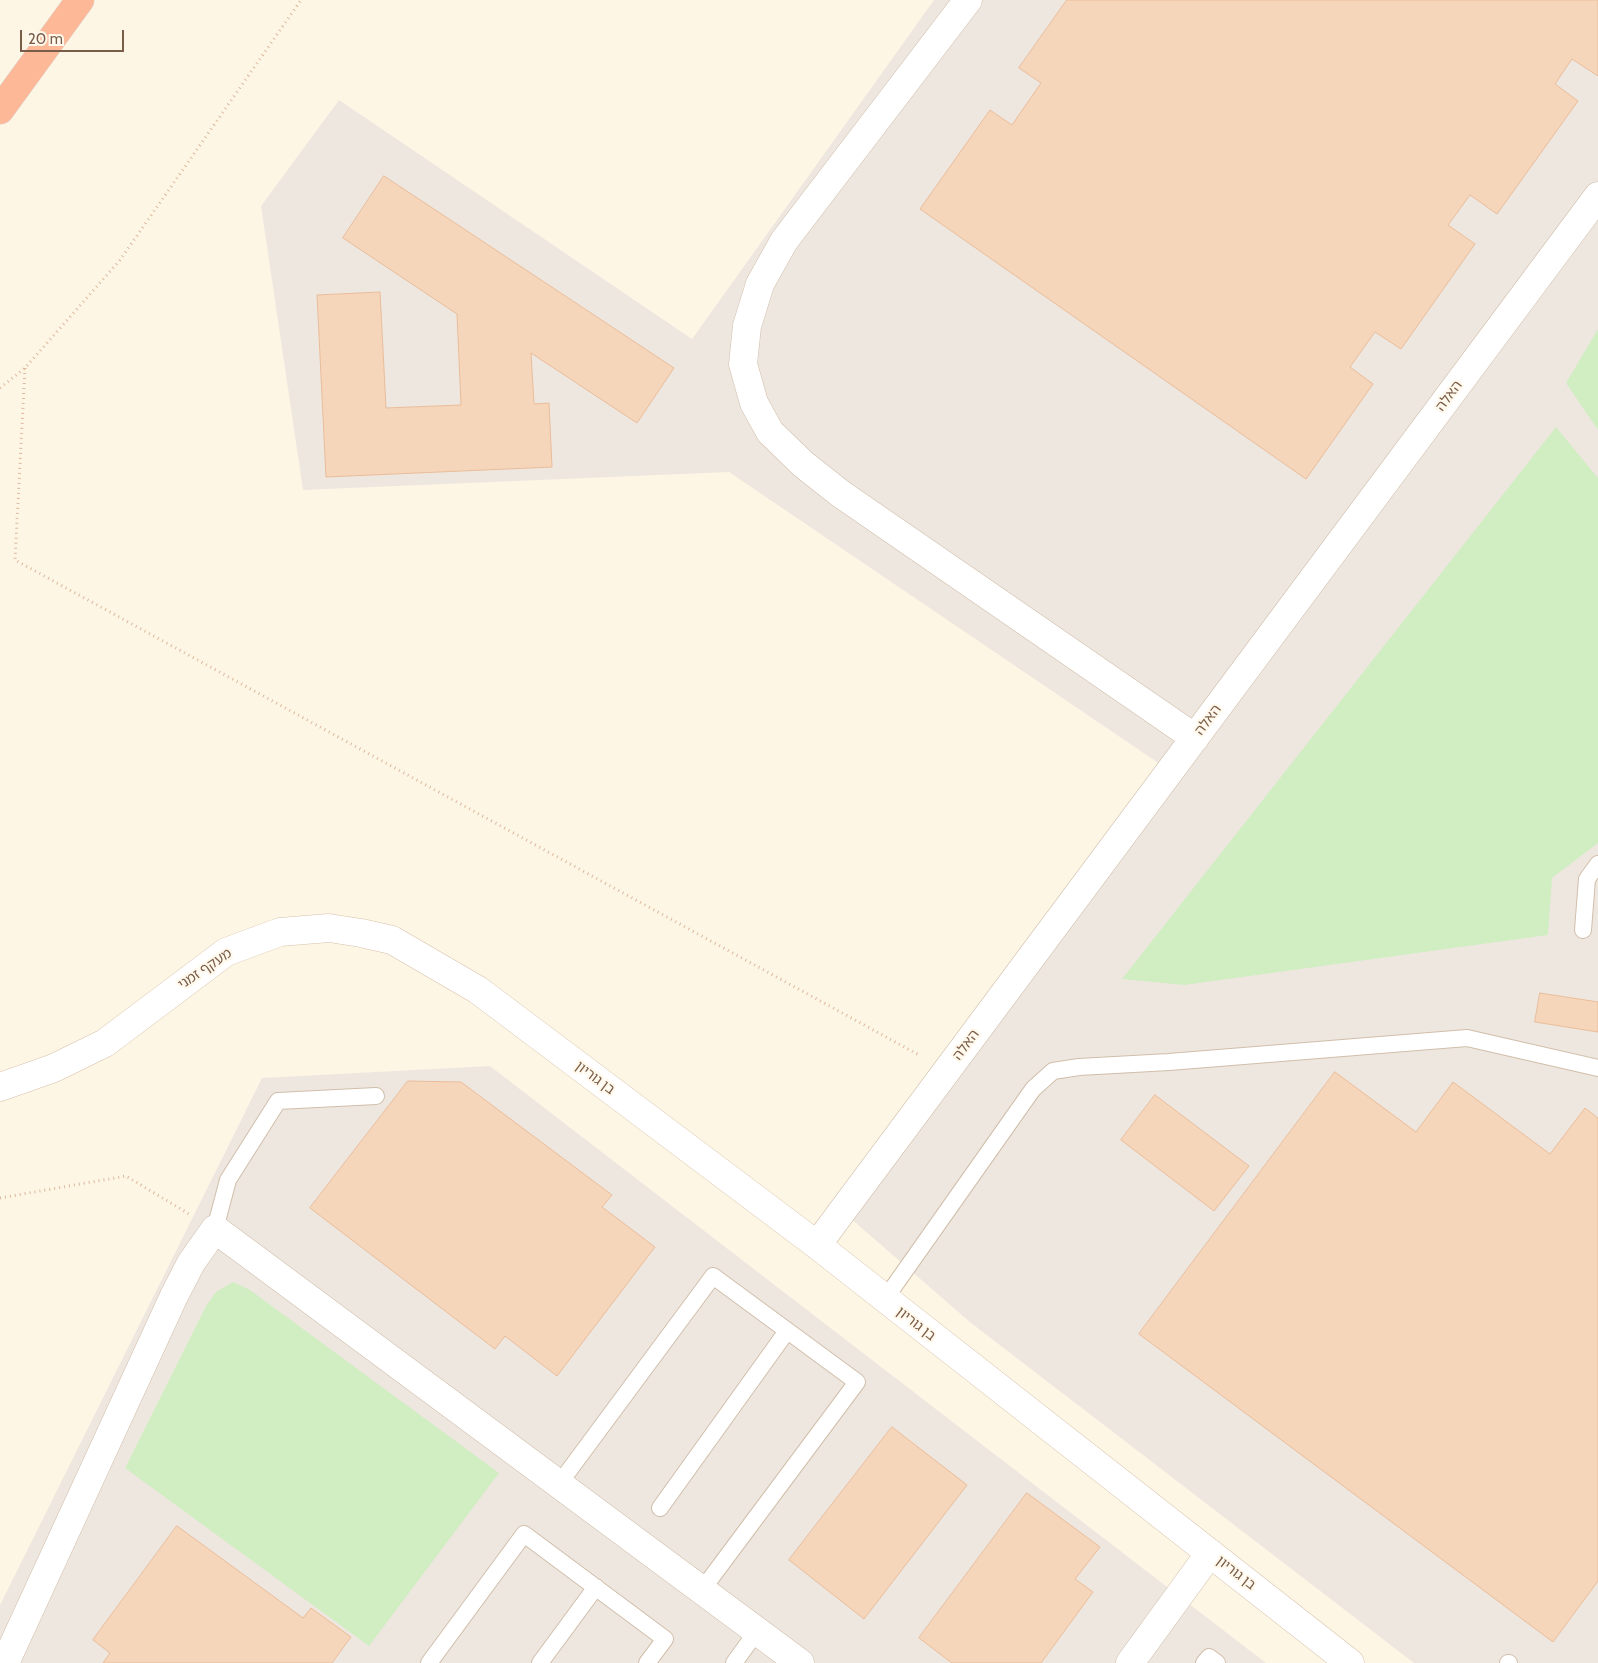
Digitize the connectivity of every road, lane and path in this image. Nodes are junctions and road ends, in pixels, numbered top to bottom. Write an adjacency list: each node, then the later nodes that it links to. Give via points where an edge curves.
1 (80, 0): 4 (highway)
2 (300, 0): 6 (path, via 120,260)
3 (968, 0): 8 (street, via 784,241 760,284 747,326 743,364 754,403 770,432 802,464 841,494)
4 (0, 110)
5 (1598, 196): 8 (street, האלה)
6 (25, 368): 7 (path); 13 (path, via 15,560)
7 (0, 388)
8 (1195, 738): 13 (street, האלה)
9 (1598, 864): 10 (lane, via 1587,879)
10 (1583, 930)
11 (478, 990): 14 (street, מעקף זמני, via 392,940 329,928 280,932 226,952 105,1043 54,1068); 18 (street, בן גוריון)
12 (1598, 1068): 19 (lane, via 1467,1038 1053,1071 1033,1089)
13 (947, 1070): 18 (street, האלה)
14 (0, 1087)
15 (376, 1096): 17 (lane, via 278,1101 228,1180)
16 (0, 1198): 17 (path, via 126,1176)
17 (215, 1230): 21 (street); 27 (street, via 174,1296)
18 (817, 1245): 19 (street, בן גוריון)
19 (884, 1299): 23 (street, בן גוריון)
20 (787, 1331): 21 (lane, via 713,1276); 22 (lane); 25 (lane, via 857,1382)
21 (558, 1484): 25 (street)
22 (660, 1508)
23 (1210, 1553): 33 (street); 36 (street, בן גוריון)
24 (596, 1587): 28 (lane, via 524,1534); 29 (lane); 30 (lane, via 665,1638)
25 (702, 1590): 26 (street)
26 (757, 1631): 31 (lane); 32 (street)
27 (5, 1663)
28 (429, 1663)
29 (540, 1663)
30 (647, 1663)
31 (734, 1663)
32 (800, 1663)
33 (1130, 1663)
34 (1204, 1663): 35 (lane, via 1209,1657)
35 (1217, 1663)
36 (1350, 1663)

